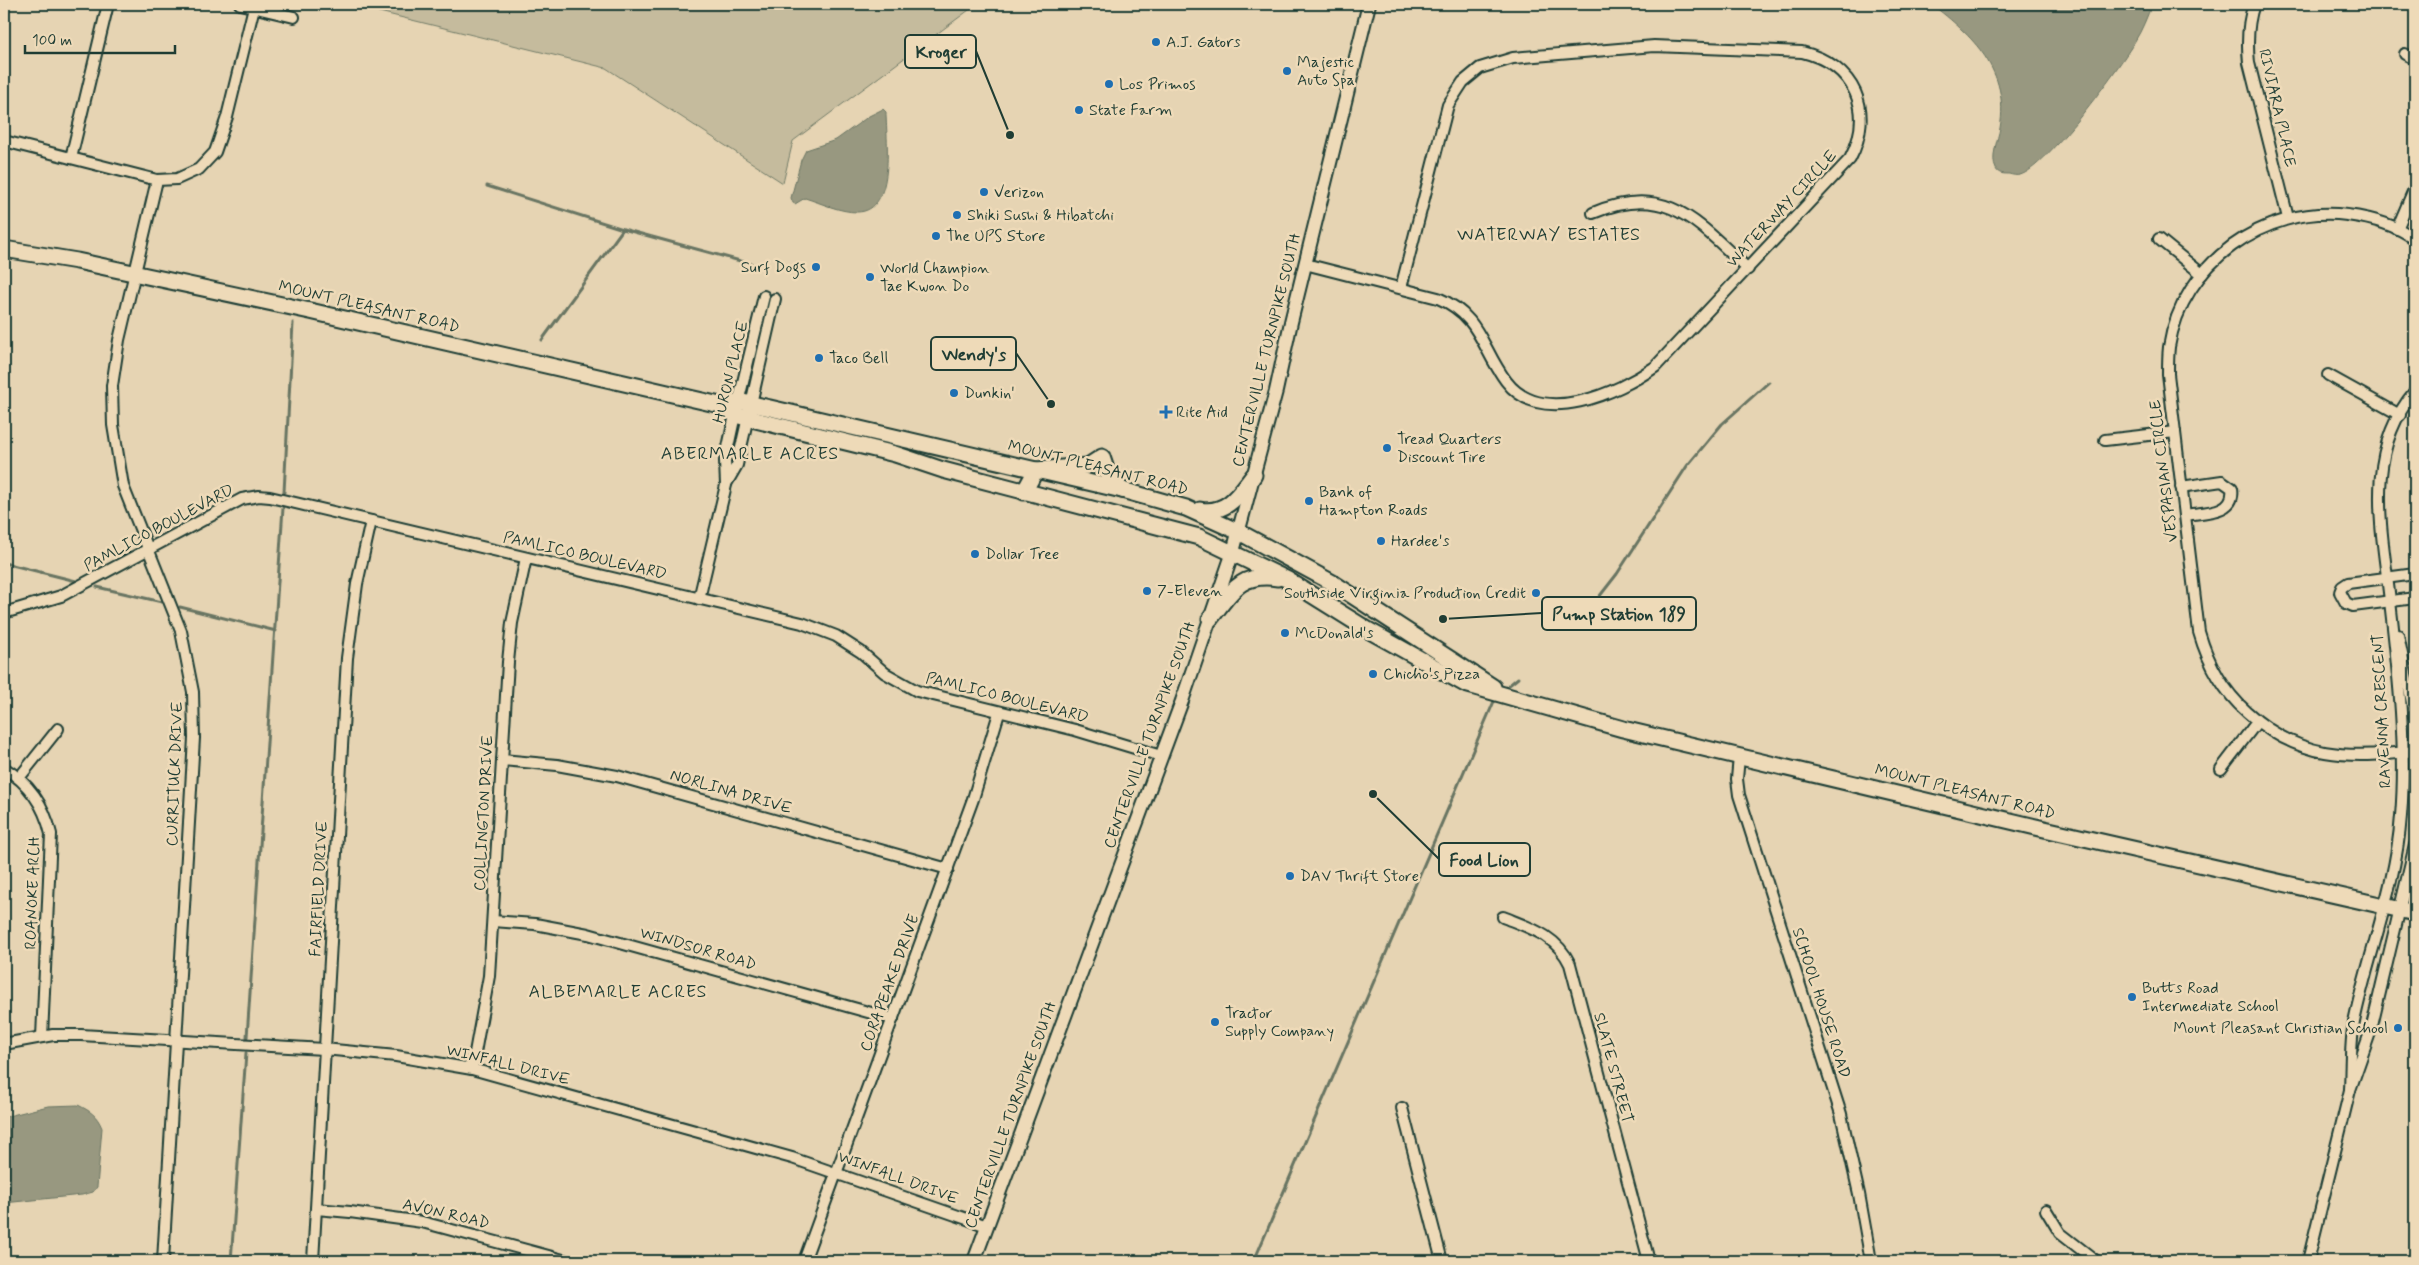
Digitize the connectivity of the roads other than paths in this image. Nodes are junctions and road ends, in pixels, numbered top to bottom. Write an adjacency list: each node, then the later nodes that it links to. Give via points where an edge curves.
1 (108, 4): 10 (street)
2 (240, 4): 5 (street)
3 (1369, 4): 19 (main road, CENTERVILLE TURNPIKE SOUTH)
4 (2254, 4): 14 (street, RIVIARA PLACE, via 2249,17 2249,64)
5 (254, 7): 6 (street); 11 (street, via 216,152 199,169 177,179)
6 (294, 17)
7 (2405, 54): 8 (street)
8 (2415, 60)
9 (4, 141): 10 (street)
10 (71, 158): 11 (street)
11 (157, 180): 21 (street, CURRITUCK DRIVE)
12 (2415, 187): 15 (street)
13 (1593, 213): 20 (street, via 1633,202 1667,205 1687,215)
14 (2288, 218): 15 (street, VESPASIAN CIRCLE, via 2332,213 2362,217); 22 (street, VESPASIAN CIRCLE, via 2248,235 2220,254)
15 (2397, 229): 17 (street, VESPASIAN CIRCLE)
16 (2159, 239): 22 (street)
17 (2415, 239)
18 (4, 249): 21 (highway, MOUNT PLEASANT ROAD)
19 (1305, 264): 23 (street, WATERWAY CIRCLE); 33 (main road, CENTERVILLE TURNPIKE SOUTH)
20 (1748, 269): 23 (street, WATERWAY CIRCLE, via 1655,367 1610,393 1563,403 1537,402 1519,394 1504,379 1466,315 1451,303); 23 (street, WATERWAY CIRCLE, via 1850,159 1858,142 1861,121 1853,87 1831,63 1802,52 1625,47 1501,60 1480,68 1463,82 1453,96 1443,122)
21 (136, 274): 28 (highway, MOUNT PLEASANT ROAD); 41 (street, CURRITUCK DRIVE, via 114,371 113,425 124,486)
22 (2202, 274): 30 (street, VESPASIAN CIRCLE, via 2186,300 2169,348 2168,374)
23 (1401, 288)
24 (764, 296): 28 (street, HURON PLACE)
25 (775, 299): 28 (street, HURON PLACE)
26 (2328, 375): 29 (street)
27 (2415, 391): 29 (street, RAVENNA CRESCENT)
28 (740, 409): 32 (highway, MOUNT PLEASANT ROAD); 36 (highway, MOUNT PLEASANT ROAD); 48 (street, HURON PLACE, via 725,461 726,484)
29 (2400, 415): 45 (street, RAVENNA CRESCENT, via 2385,454 2379,488)
30 (2175, 432): 31 (street); 34 (street, VESPASIAN CIRCLE)
31 (2105, 440)
32 (1036, 470): 35 (highway, MOUNT PLEASANT ROAD); 35 (highway, via 1088,466 1102,457 1109,478); 36 (highway)
33 (1254, 475): 37 (highway, via 1223,509 1209,512); 40 (main road, CENTERVILLE TURNPIKE SOUTH)
34 (2181, 487): 38 (street, VESPASIAN CIRCLE); 38 (street, via 2222,482 2232,488 2231,504 2226,508)
35 (1122, 490): 37 (highway, MOUNT PLEASANT ROAD)
36 (1024, 492): 42 (highway, MOUNT PLEASANT ROAD, via 1162,526)
37 (1186, 508): 40 (highway, MOUNT PLEASANT ROAD)
38 (2185, 515): 55 (street, VESPASIAN CIRCLE, via 2198,632 2206,659 2232,697)
39 (371, 521): 41 (street, PAMLICO BOULEVARD, via 270,497 249,497); 43 (street, PAMLICO BOULEVARD); 75 (street, FAIRFIELD DRIVE, via 354,600 348,658)
40 (1239, 532): 42 (main road, CENTERVILLE TURNPIKE SOUTH); 52 (highway, MOUNT PLEASANT ROAD, via 1333,583)
41 (149, 550): 50 (street, PAMLICO BOULEVARD, via 61,596); 73 (street, CURRITUCK DRIVE, via 181,631 193,692 194,738)
42 (1234, 552): 46 (highway, MOUNT PLEASANT ROAD); 51 (main road, CENTERVILLE TURNPIKE SOUTH)
43 (526, 558): 48 (street, PAMLICO BOULEVARD); 61 (street, COLLINGTON DRIVE, via 512,623)
44 (2415, 574): 45 (street)
45 (2387, 578): 49 (street, RAVENNA CRESCENT); 49 (street, via 2348,583 2340,592 2346,603 2353,606)
46 (1288, 580): 51 (highway, via 1264,576 1250,578 1234,590); 52 (highway, MOUNT PLEASANT ROAD, via 1431,667 1465,684)
47 (2415, 598): 49 (street)
48 (699, 599): 53 (street, PAMLICO BOULEVARD, via 815,627 849,644 885,673 917,691)
49 (2390, 602): 54 (street, RAVENNA CRESCENT); 58 (street, RAVENNA CRESCENT)
50 (4, 613)
51 (1210, 619): 59 (main road, CENTERVILLE TURNPIKE SOUTH)
52 (1509, 696): 60 (highway, MOUNT PLEASANT ROAD, via 1623,729)
53 (998, 713): 59 (street, PAMLICO BOULEVARD, via 1075,730); 66 (street, CORAPEAKE DRIVE, via 983,768)
54 (2415, 717)
55 (2257, 722): 58 (street, VESPASIAN CIRCLE, via 2282,739 2316,751 2357,755); 63 (street)
56 (58, 729): 64 (street)
57 (2415, 751): 58 (street, VESPASIAN CIRCLE)
58 (2402, 752): 67 (street, RAVENNA CRESCENT, via 2401,818)
59 (1161, 756): 82 (main road, CENTERVILLE TURNPIKE SOUTH)
60 (1739, 757): 67 (highway, MOUNT PLEASANT ROAD); 90 (street, SCHOOL HOUSE ROAD, via 1739,795 1840,1114)
61 (502, 760): 66 (street, NORLINA DRIVE, via 557,765 617,776); 70 (street, COLLINGTON DRIVE)
62 (4, 768): 64 (street, ROANOKE ARCH)
63 (2221, 769)
64 (19, 778): 72 (street, ROANOKE ARCH, via 39,801 51,834)
65 (2415, 845): 68 (street)
66 (948, 869): 71 (street, CORAPEAKE DRIVE)
67 (2384, 906): 68 (highway, MOUNT PLEASANT ROAD); 77 (street, RAVENNA CRESCENT, via 2354,1024)
68 (2408, 912): 77 (street)
69 (1503, 917): 89 (street, SLATE STREET, via 1551,939 1570,964)
70 (493, 921): 71 (street, WINDSOR ROAD, via 535,924 588,934); 76 (street, COLLINGTON DRIVE, via 489,976)
71 (893, 1019): 79 (street, CORAPEAKE DRIVE)
72 (42, 1037): 73 (street, WINFALL DRIVE, via 80,1035); 74 (street, WINFALL DRIVE)
73 (176, 1041): 75 (street, WINFALL DRIVE); 83 (street, CURRITUCK DRIVE)
74 (4, 1044)
75 (324, 1050): 76 (street, WINFALL DRIVE, via 396,1056); 80 (street, FAIRFIELD DRIVE)
76 (472, 1069): 79 (street, WINFALL DRIVE)
77 (2350, 1090): 92 (street)
78 (1402, 1108): 88 (street)
79 (836, 1172): 82 (street, WINFALL DRIVE); 86 (street, CORAPEAKE DRIVE)
80 (316, 1209): 84 (street, FAIRFIELD DRIVE); 85 (street, AVON ROAD, via 422,1222)
81 (2046, 1210): 91 (street, via 2060,1233)
82 (987, 1226): 87 (main road, CENTERVILLE TURNPIKE SOUTH)
83 (163, 1261)
84 (313, 1261)
85 (567, 1261)
86 (804, 1261)
87 (974, 1261)
88 (1442, 1261)
89 (1649, 1261)
90 (1871, 1261)
91 (2096, 1261)
92 (2308, 1261)

